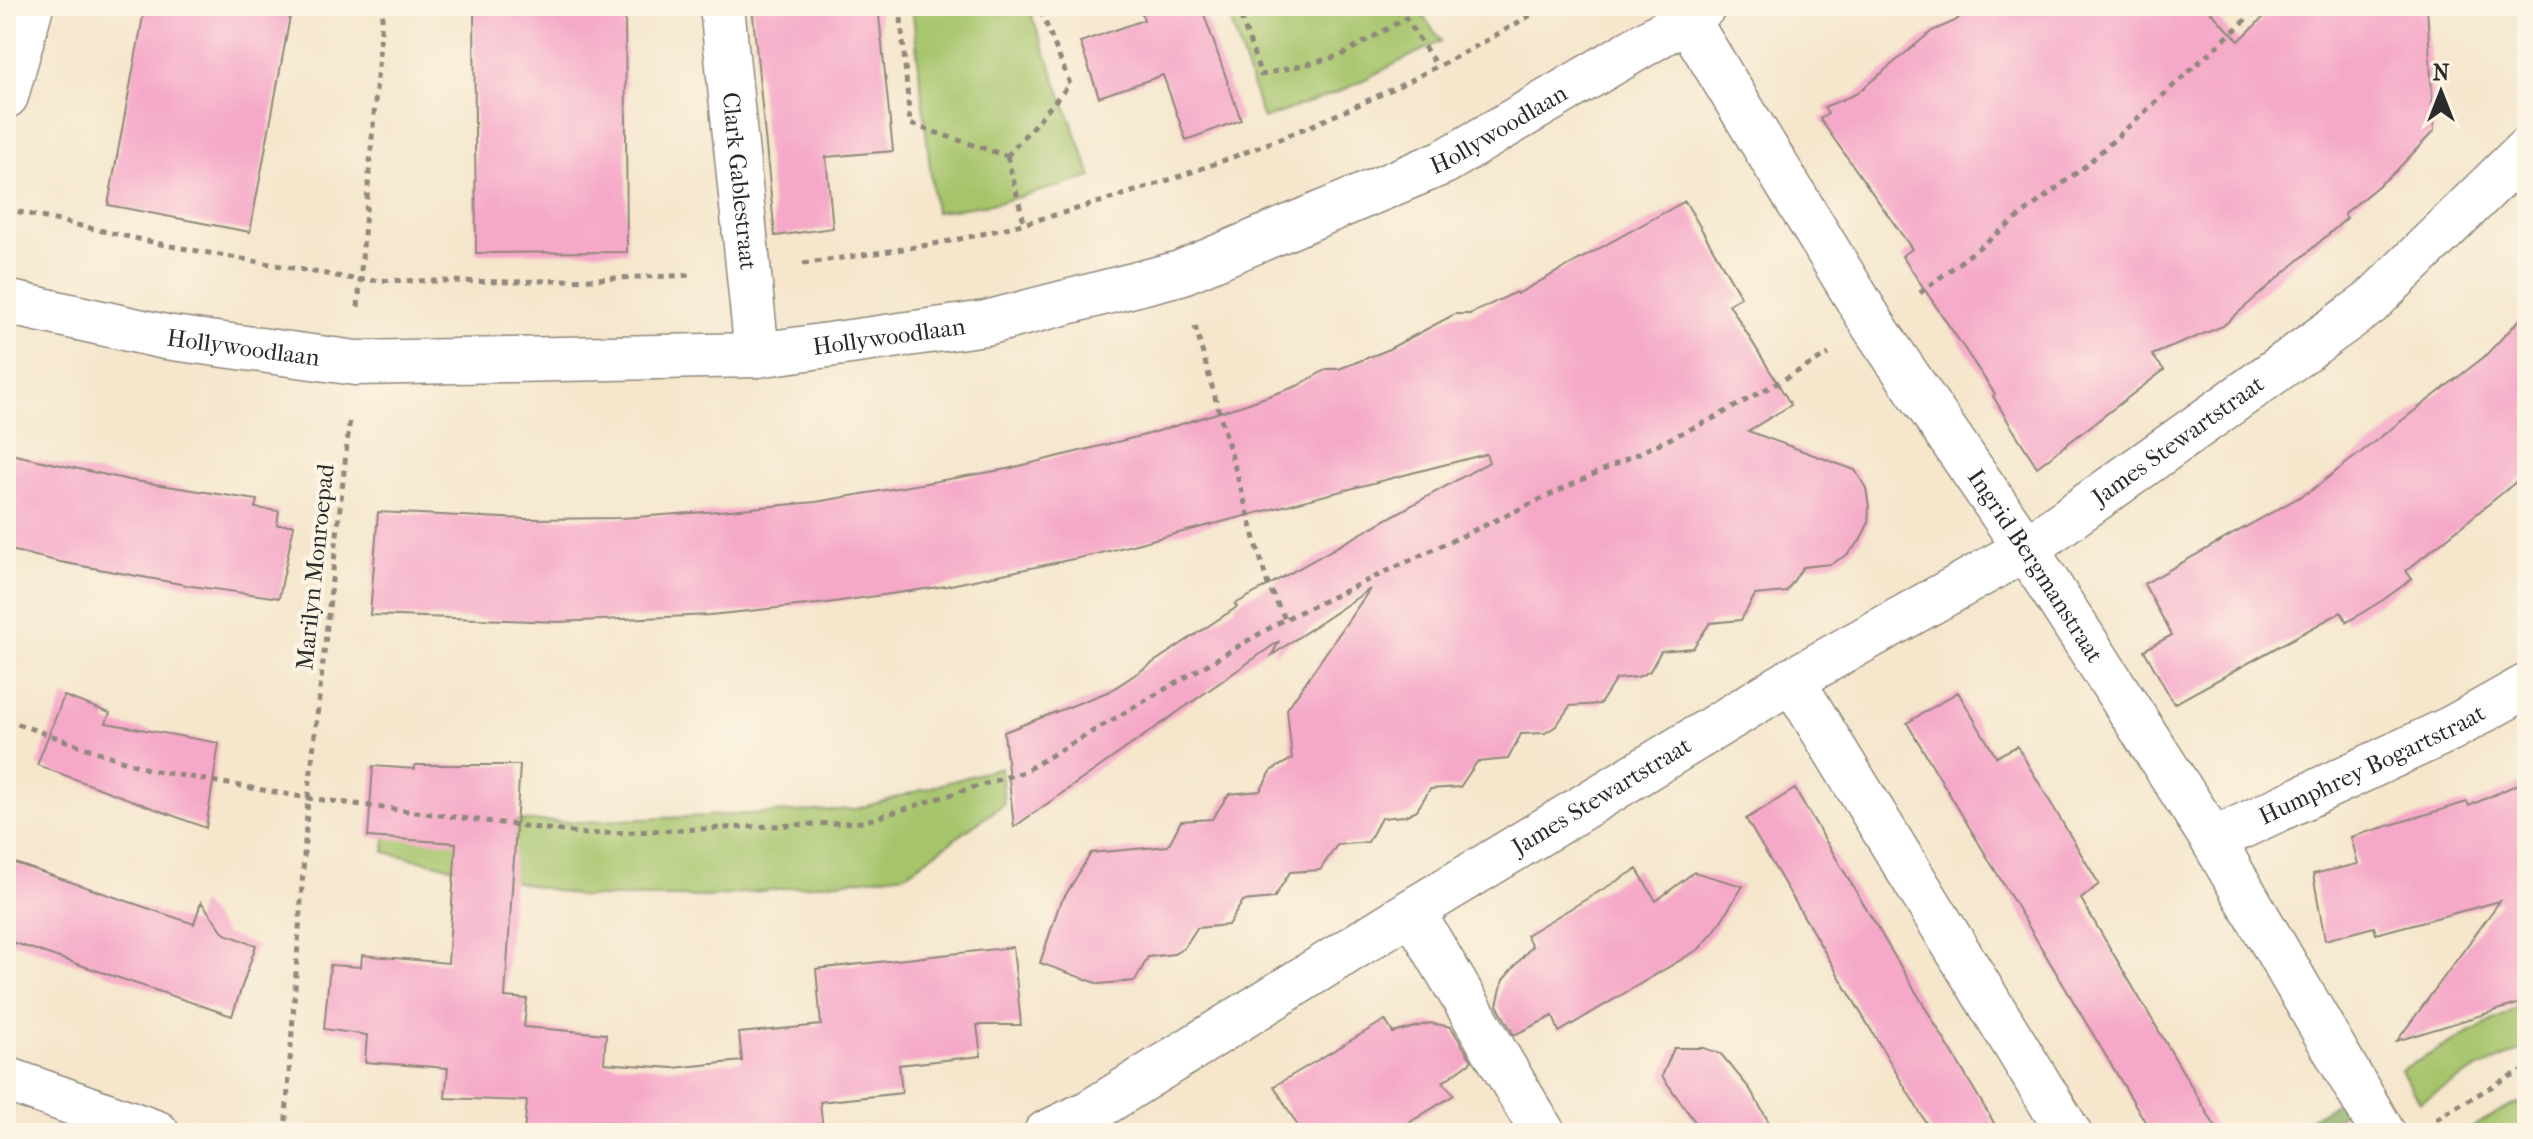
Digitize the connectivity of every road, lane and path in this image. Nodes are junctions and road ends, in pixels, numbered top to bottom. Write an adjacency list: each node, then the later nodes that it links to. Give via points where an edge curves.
1 (31, 6): 12 (street)
2 (383, 6): 20 (path, Marilyn Monroepad)
3 (722, 6): 19 (street, Clark Gablestraat)
4 (900, 6): 14 (path, via 910,124)
5 (1039, 6): 14 (path, via 1070,84)
6 (1237, 6): 10 (path, via 1261,75 1340,56)
7 (1398, 6): 10 (path)
8 (2261, 6): 18 (path, via 2084,167)
9 (1690, 10): 16 (street, Hollywoodlaan, via 1444,162); 18 (street, Ingrid Bergmanstraat)
10 (1406, 18): 11 (path)
11 (1436, 65)
12 (6, 96)
13 (2527, 149): 21 (street, James Stewartstraat, via 2369,304)
14 (1007, 156): 15 (path)
15 (1024, 222)
16 (1180, 273): 19 (street, Hollywoodlaan, via 986,323); 22 (path, via 1268,585)
17 (6, 302): 20 (street, Hollywoodlaan, via 165,337)
18 (1875, 328): 21 (street, Ingrid Bergmanstraat); 22 (path, via 1716,417)
19 (757, 355): 20 (street, Hollywoodlaan)
20 (356, 363): 26 (path, Marilyn Monroepad)
21 (2026, 549): 23 (street, James Stewartstraat); 27 (street, Ingrid Bergmanstraat)
22 (1285, 619): 26 (path, via 1023,772 863,822 586,834)
23 (1792, 680): 28 (street, James Stewartstraat); 37 (street)
24 (2527, 686): 27 (street, Humphrey Bogartstraat, via 2452,728)
25 (6, 720): 26 (path, via 150,770)
26 (308, 798): 34 (path, Marilyn Monroepad)
27 (2213, 840): 32 (street, Ingrid Bergmanstraat)
28 (1412, 911): 31 (street, James Stewartstraat); 36 (street)
29 (2527, 1070): 32 (path)
30 (6, 1079): 33 (street)
31 (1096, 1123): 35 (street, James Stewartstraat)
32 (2403, 1130)
33 (157, 1133)
34 (285, 1133)
35 (1046, 1133)
36 (1543, 1133)
37 (2069, 1133)

